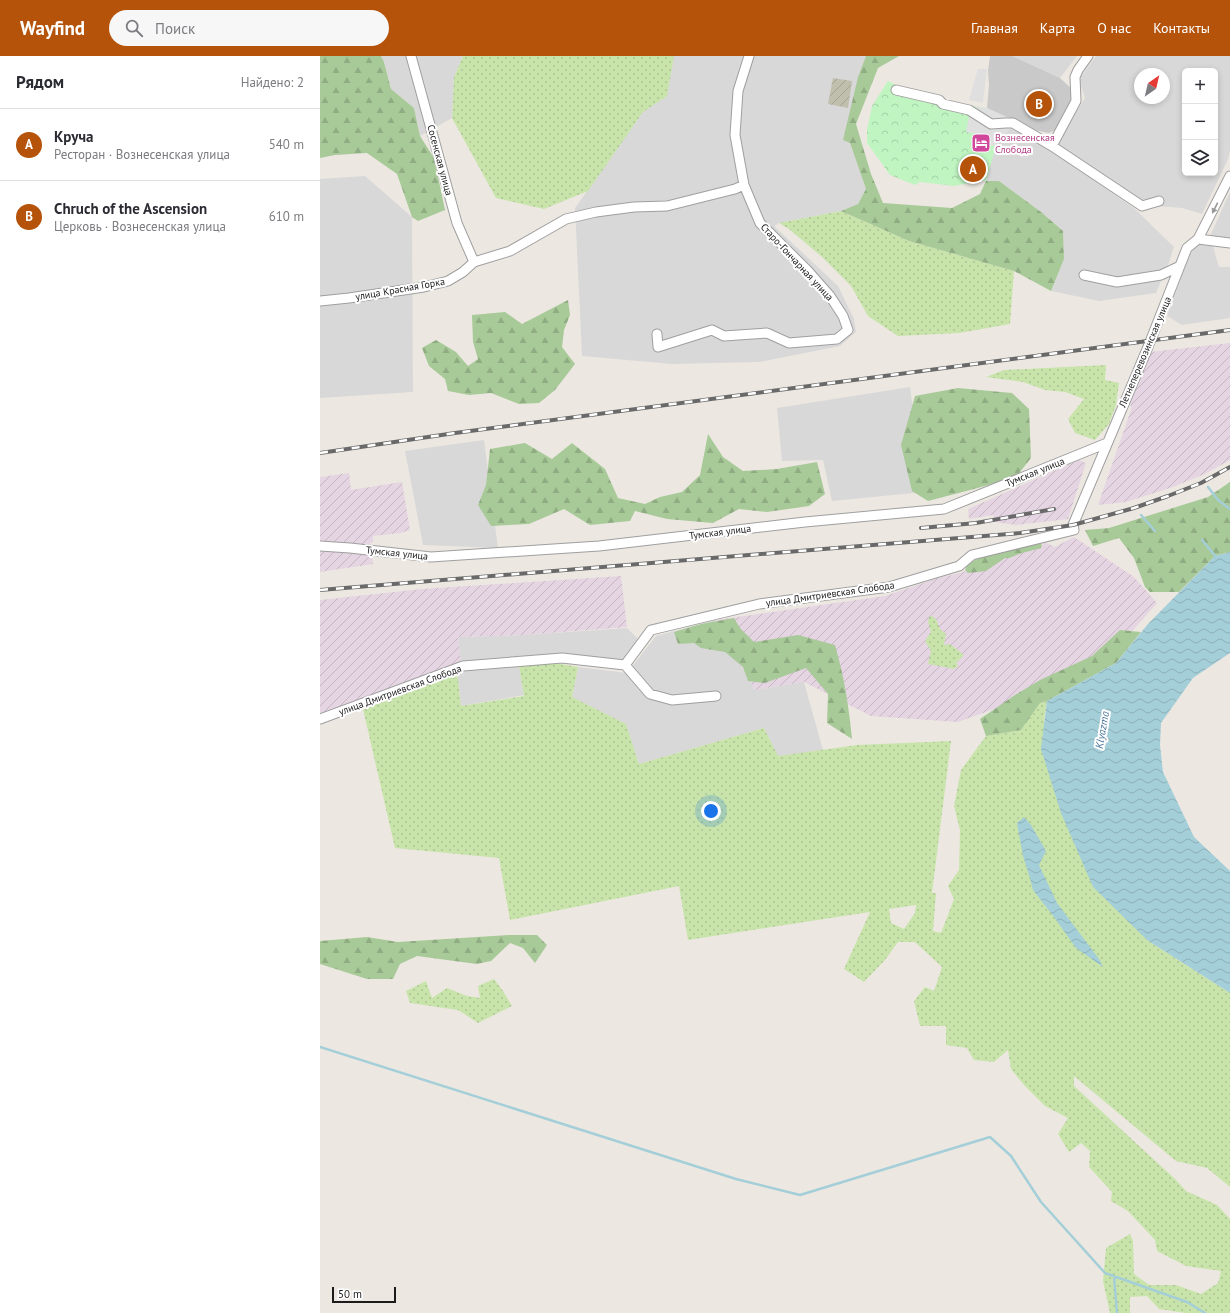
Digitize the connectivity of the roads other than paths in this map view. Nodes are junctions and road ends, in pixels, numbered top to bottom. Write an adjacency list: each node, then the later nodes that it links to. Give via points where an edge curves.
1 (411, 56): 11 (street, Сосенская улица, via 457,222)
2 (749, 56): 7 (street, Старо-Гончарная улица, via 738,91 735,135)
3 (1088, 56): 5 (street, via 1075,77 1076,101)
4 (896, 90): 5 (street, via 968,110 991,124 1013,124)
5 (1052, 146): 8 (street, via 1142,206)
6 (1230, 176): 9 (street, Летнеперевозинская улица, one-way to 9)
7 (744, 185): 11 (street, via 667,206 596,212 566,220 510,251); 15 (street, Старо-Гончарная улица, via 760,223 830,296 844,316 848,330 837,339 789,343 766,333 724,336 712,330 658,347)
8 (1159, 201)
9 (1198, 240): 10 (street); 12 (street, Летнеперевозинская улица, via 1187,248)
10 (1230, 243)
11 (474, 262): 14 (street, улица Красная Горка, via 448,281 386,293)
12 (1180, 266): 13 (street, via 1161,275 1117,282); 16 (street, Летнеперевозинская улица)
13 (1084, 275)
14 (320, 301)
15 (657, 334)
16 (1107, 442): 17 (street, Летнеперевозинская улица, via 1073,525 1074,530); 18 (street, Тумская улица, via 944,509 599,546 431,557)
17 (1070, 532): 19 (street, улица Дмитриевская Слобода, via 972,555 959,566 889,587 759,604 651,630)
18 (320, 546)
19 (625, 665): 20 (street, via 650,694 672,700); 21 (street, улица Дмитриевская Слобода, via 562,658 463,666)
20 (716, 696)
21 (320, 719)

